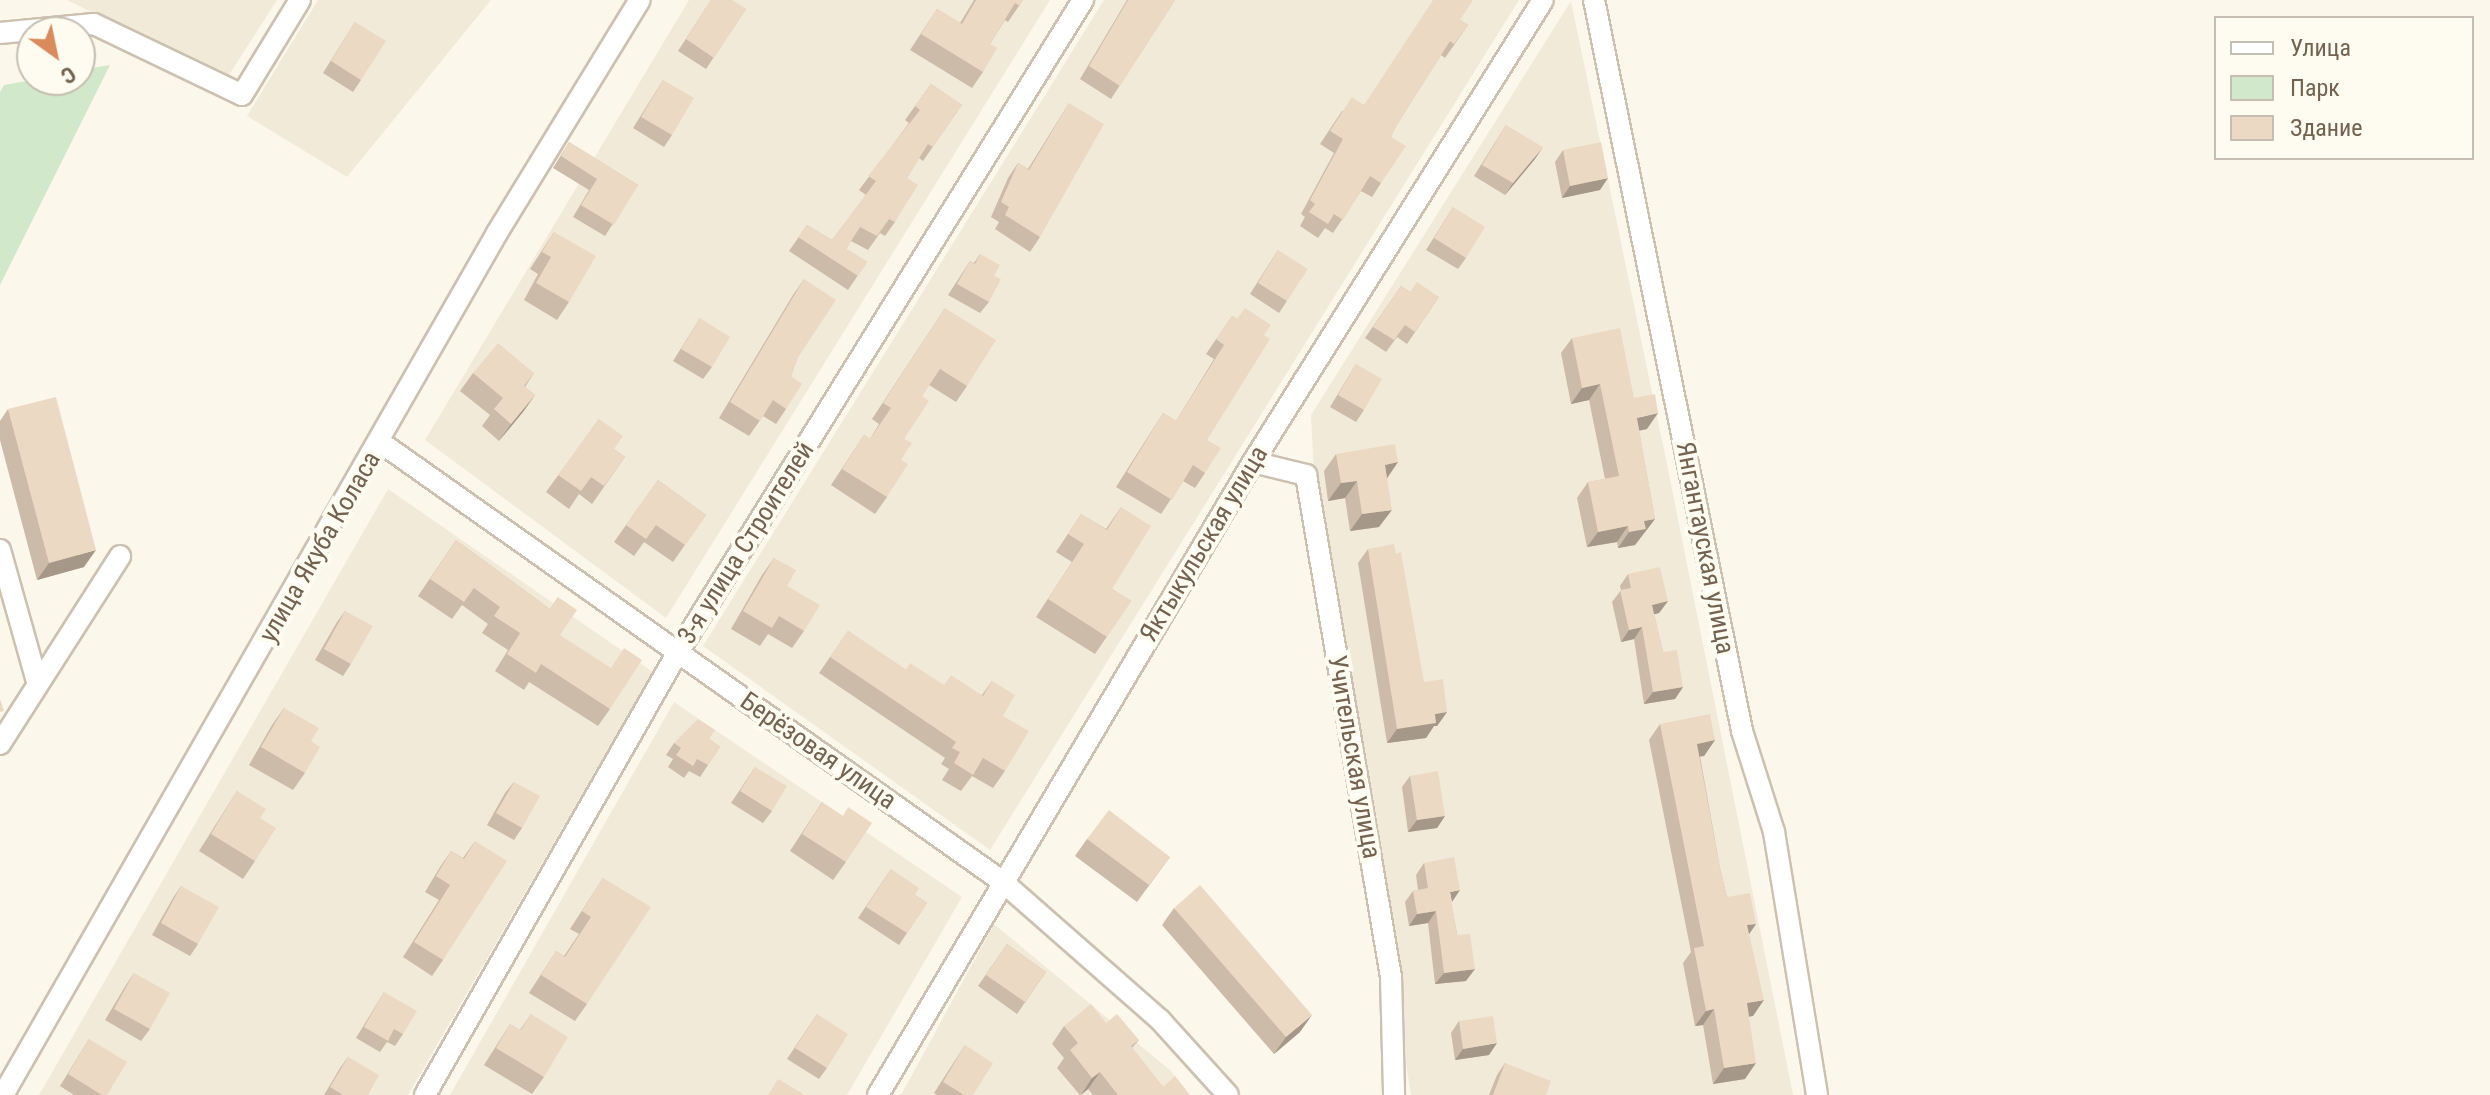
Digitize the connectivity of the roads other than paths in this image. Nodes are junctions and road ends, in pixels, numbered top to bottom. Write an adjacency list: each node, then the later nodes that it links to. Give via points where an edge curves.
1 (300, 0): 6 (street, via 242,95 94,24)
2 (640, 0): 7 (street, улица Якуба Коласа, via 497,233)
3 (1083, 0): 11 (street, 3-я улица Строителей)
4 (1543, 0): 8 (street, Яктыкульская улица)
5 (1594, 0): 20 (street, Янгантауская улица, via 1742,731 1774,832)
6 (0, 33)
7 (380, 442): 11 (street, Берёзовая улица); 15 (street, улица Якуба Коласа)
8 (1253, 462): 14 (street, Яктыкульская улица); 19 (street, Учительская улица, via 1306,475 1391,977)
9 (0, 550): 12 (street)
10 (120, 556): 12 (street)
11 (678, 652): 14 (street, Берёзовая улица); 16 (street, 3-я улица Строителей)
12 (37, 682): 13 (street)
13 (0, 744)
14 (1003, 882): 17 (street, Яктыкульская улица); 18 (street, Берёзовая улица, via 1160,1020)
15 (3, 1095)
16 (425, 1095)
17 (878, 1095)
18 (1228, 1095)
19 (1394, 1095)
20 (1817, 1095)

